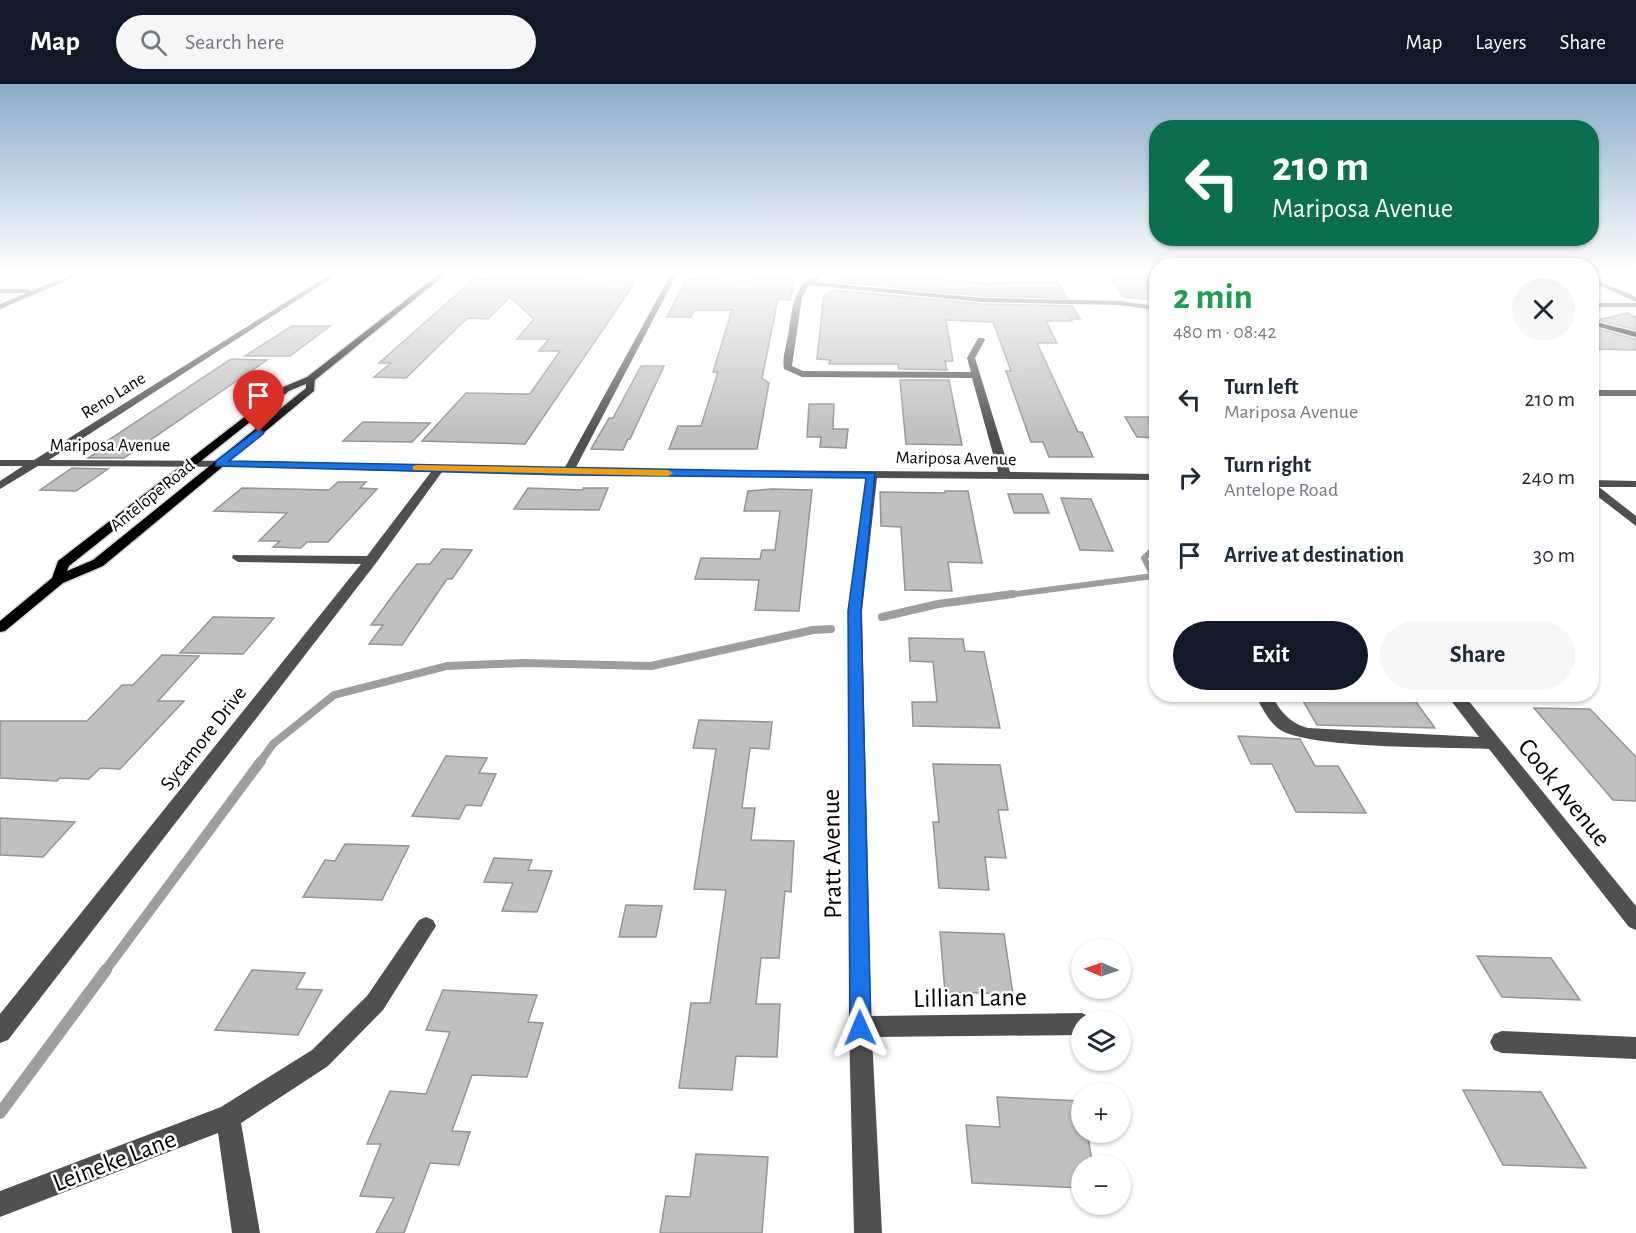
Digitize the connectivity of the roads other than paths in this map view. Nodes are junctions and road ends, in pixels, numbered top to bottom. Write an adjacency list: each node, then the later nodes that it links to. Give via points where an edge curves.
1 (250, 328): 13 (street, Reno Lane)
2 (375, 328): 9 (main road, Antelope Road)
3 (645, 328): 17 (street)
4 (793, 328): 8 (street, via 787,368 802,374)
5 (1610, 328): 6 (main road)
6 (1636, 334)
7 (981, 340): 8 (street, via 971,358)
8 (975, 375): 19 (street)
9 (310, 379): 14 (main road, Antelope Road, via 286,389); 15 (main road, Antelope Road, via 311,388)
10 (1599, 393): 11 (street)
11 (1636, 393)
12 (0, 463): 13 (street, Mariposa Avenue)
13 (36, 463): 14 (street, Mariposa Avenue); 23 (street, Reno Lane)
14 (192, 463): 15 (street, Mariposa Avenue); 28 (main road, Antelope Road, via 63,564)
15 (220, 464): 16 (street, Mariposa Avenue); 28 (main road, Antelope Road, via 98,563)
16 (439, 469): 17 (street, Mariposa Avenue); 27 (street, Sycamore Drive)
17 (568, 472): 18 (street, Mariposa Avenue)
18 (872, 475): 19 (street, Mariposa Avenue); 36 (street, Pratt Avenue, via 855,611)
19 (1005, 476): 20 (street, Mariposa Avenue)
20 (1149, 477)
21 (1636, 484): 22 (street)
22 (1599, 485)
23 (0, 486)
24 (1599, 491): 25 (street)
25 (1636, 522)
26 (238, 558): 27 (street)
27 (371, 560): 37 (street, Sycamore Drive)
28 (58, 580): 29 (main road, Antelope Road)
29 (0, 628)
30 (1267, 702): 32 (street, via 1274,717 1293,731 1320,736)
31 (1460, 702): 32 (street, Cook Avenue)
32 (1492, 743): 33 (street, Cook Avenue)
33 (1636, 921)
34 (426, 926): 40 (street, Leineke Lane, via 375,1003 320,1058)
35 (1071, 1024): 36 (street, Lillian Lane)
36 (860, 1028): 43 (street, Pratt Avenue)
37 (0, 1032)
38 (1502, 1042): 39 (street)
39 (1636, 1048)
40 (228, 1117): 41 (street, Leineke Lane); 42 (street)
41 (0, 1204)
42 (246, 1233)
43 (868, 1233)

